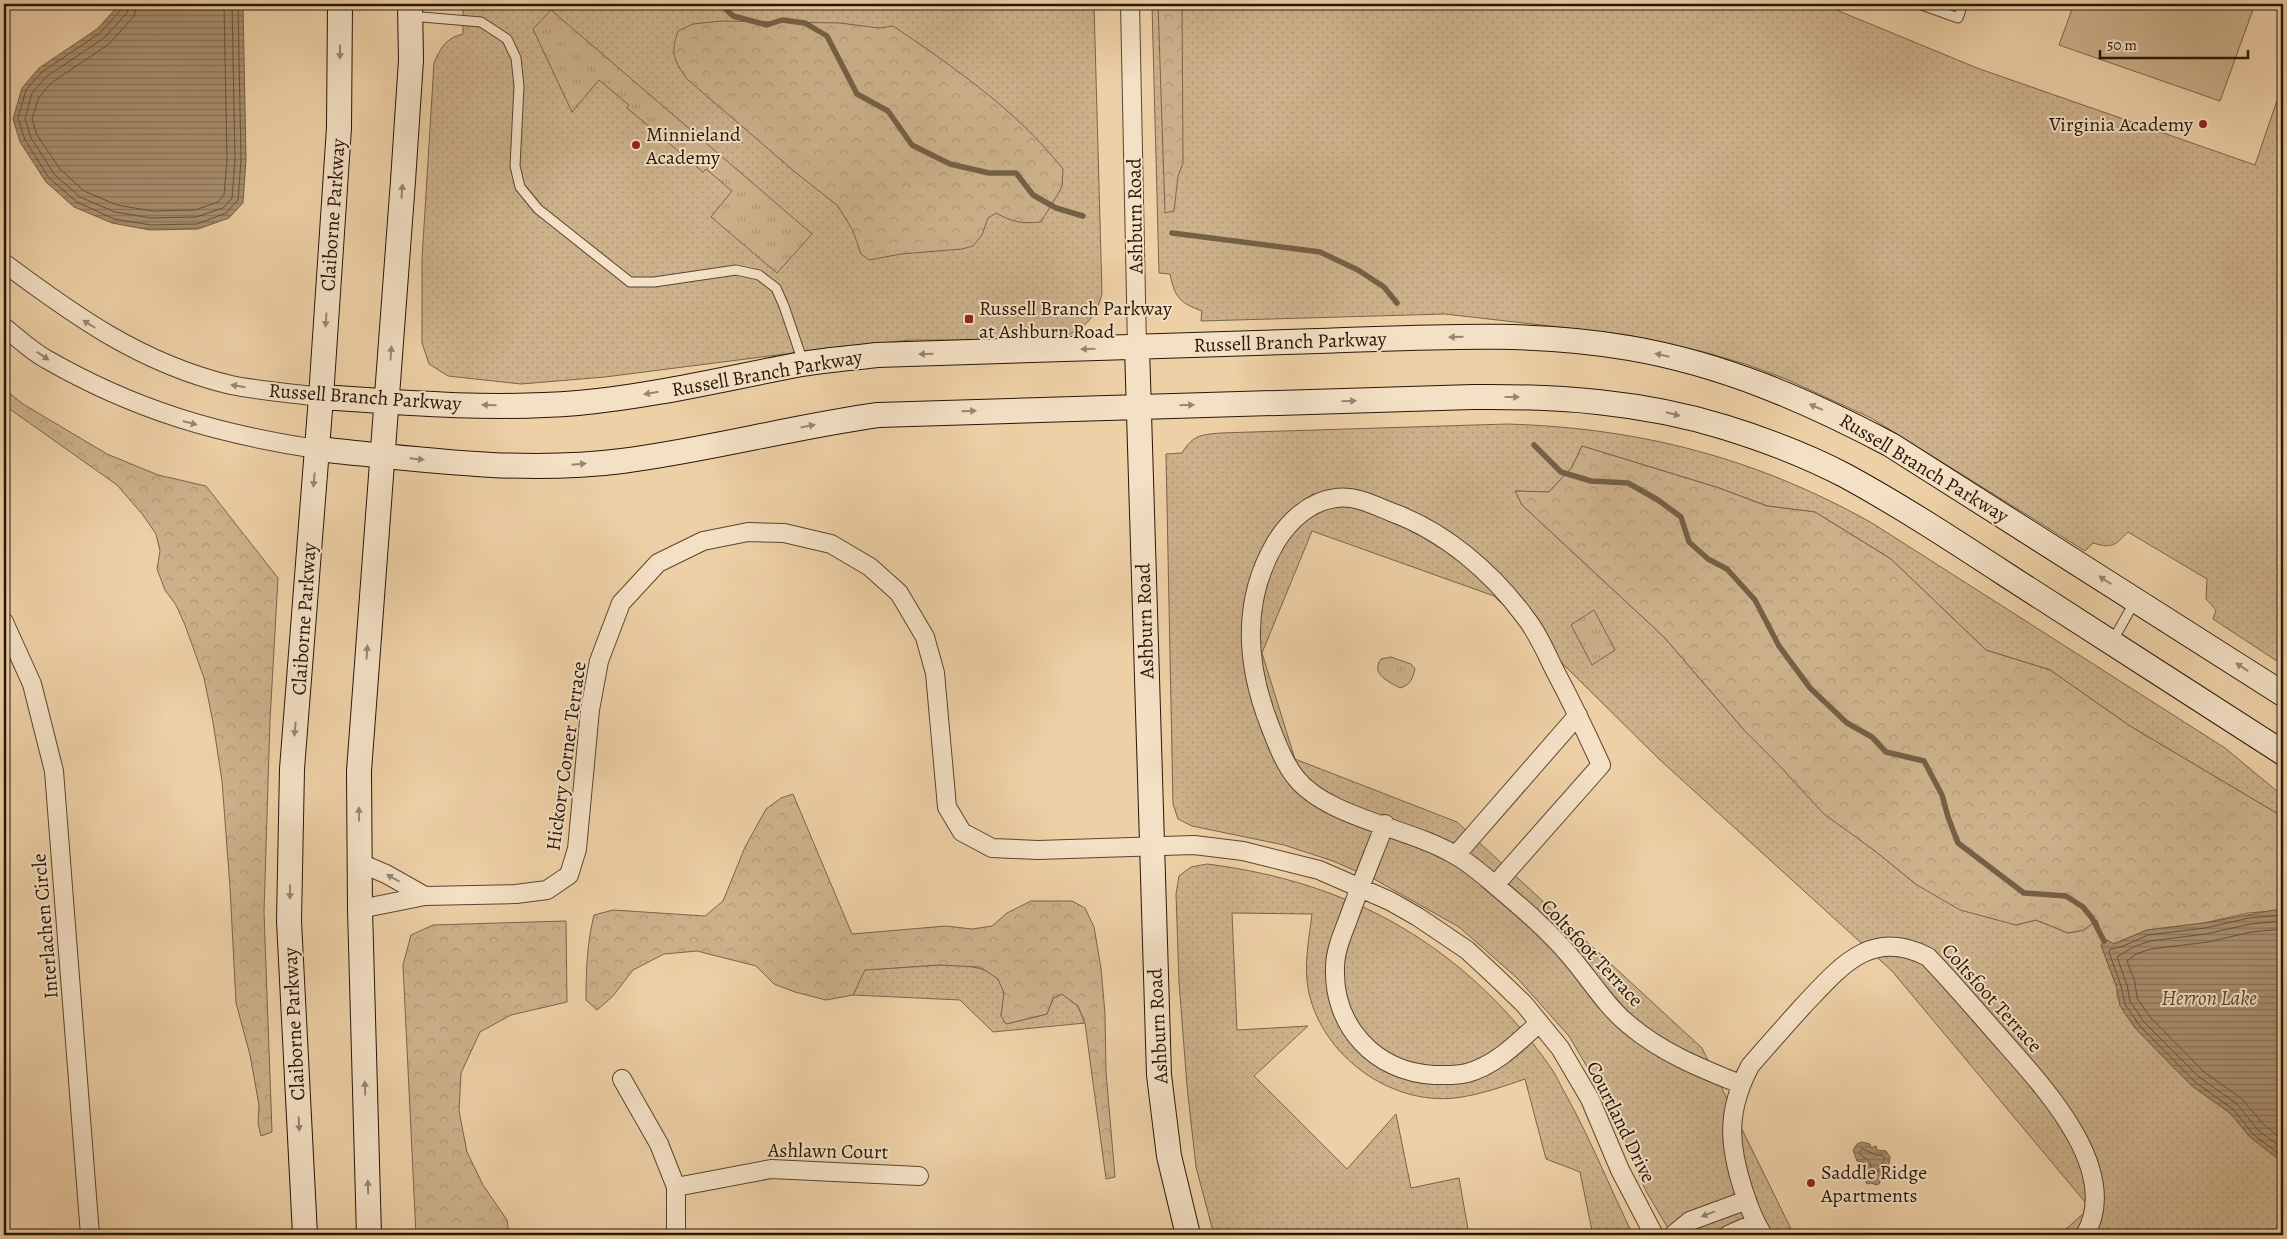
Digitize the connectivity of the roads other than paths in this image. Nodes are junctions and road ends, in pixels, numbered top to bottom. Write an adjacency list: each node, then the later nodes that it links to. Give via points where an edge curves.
1 (340, 4): 10 (main road, Claiborne Parkway, one-way to 10, via 338,128)
2 (1130, 4): 8 (street, Ashburn Road)
3 (1919, 4): 4 (lane, via 1958,18)
4 (1963, 4)
5 (410, 10): 9 (lane, via 481,22 507,39 516,58 519,86 515,166 520,188 538,208 630,282 654,282 736,270 759,275 776,288); 11 (main road, one-way to 5, via 411,60)
6 (4, 263): 10 (street, Russell Branch Parkway, one-way to 6, via 230,384 172,366 124,345 64,308)
7 (4, 327): 13 (street, one-way to 13, via 45,359 120,397 176,419 238,436)
8 (1137, 347): 9 (main road, Russell Branch Parkway, one-way to 9, via 877,355); 12 (main road, Ashburn Road); 15 (main road, Russell Branch Parkway, one-way to 8, via 1891,445 1834,414 1709,366 1629,348 1504,337)
9 (804, 364): 11 (main road, Russell Branch Parkway, one-way to 11, via 634,396 577,403)
10 (321, 396): 11 (main road, Russell Branch Parkway); 13 (main road, Claiborne Parkway)
11 (387, 402): 14 (main road)
12 (1138, 407): 14 (main road, one-way to 12, via 491,467 555,466 622,461 878,415); 17 (main road, one-way to 17, via 1517,397 1564,398 1668,412 1776,445 1846,476); 22 (main road, Ashburn Road)
13 (317, 449): 14 (main road); 37 (main road, Claiborne Parkway, one-way to 37, via 292,769 289,921)
14 (381, 456): 24 (main road, one-way to 14, via 359,771)
15 (2136, 600): 17 (lane); 18 (main road, Russell Branch Parkway, one-way to 15)
16 (4, 622): 36 (street, Interlachen Circle, via 32,684 54,771)
17 (2112, 642): 20 (main road)
18 (2283, 694)
19 (1578, 714): 21 (street, Coltsfoot Terrace, via 1526,618 1488,575 1467,557 1402,516 1358,499 1336,498 1299,513 1284,530 1263,568 1250,636 1254,678 1279,750 1294,776 1312,794 1334,806); 23 (street); 25 (street, Coltsfoot Terrace, via 1601,765)
20 (2283, 752)
21 (1385, 824): 23 (street, Coltsfoot Terrace); 26 (street)
22 (1152, 846): 26 (street, Courtland Drive, via 1194,845 1243,851 1319,870); 27 (street, Hickory Corner Terrace, via 1038,850 992,848 962,832 946,807 934,673 925,637 899,593 870,567 832,544 784,533 748,532 703,541 658,563 621,603 599,661 590,710 577,848 569,875 548,890); 40 (main road, Ashburn Road, via 1159,1075 1169,1156)
23 (1456, 855): 25 (street, Coltsfoot Terrace)
24 (360, 863): 27 (street, one-way to 24); 28 (main road)
25 (1495, 885): 31 (street, Coltsfoot Terrace, via 1542,926 1626,1023 1665,1051)
26 (1360, 888): 29 (street, Courtland Drive, via 1418,917 1467,950 1524,1004); 29 (street, via 1339,944 1335,966 1336,992 1355,1037 1373,1054 1392,1066 1421,1074 1466,1074 1484,1068 1504,1055)
27 (426, 896): 28 (street, Hickory Corner Terrace)
28 (360, 909): 38 (main road, one-way to 28)
29 (1538, 1024): 41 (street, Courtland Drive, via 1560,1048 1590,1099 1620,1170)
30 (622, 1079): 33 (street, via 659,1144)
31 (1740, 1084): 34 (street, Coltsfoot Terrace, via 1732,1113 1732,1141 1736,1169); 44 (street, Coltsfoot Terrace, via 1761,1053 1844,964 1870,949 1895,945 1913,949 1928,957 1938,968 2047,1091 2069,1124 2084,1152 2095,1197 2094,1215)
32 (920, 1176): 33 (street, Ashlawn Court, via 772,1168)
33 (676, 1187): 39 (street)
34 (1747, 1200): 35 (street, Coltsfoot Terrace); 42 (street, one-way to 42, via 1690,1221)
35 (1759, 1229): 43 (street, Coltsfoot Terrace)
36 (90, 1235)
37 (305, 1235)
38 (369, 1235)
39 (676, 1235)
40 (1188, 1235)
41 (1654, 1235)
42 (1673, 1235)
43 (1728, 1235)
44 (2085, 1235)

